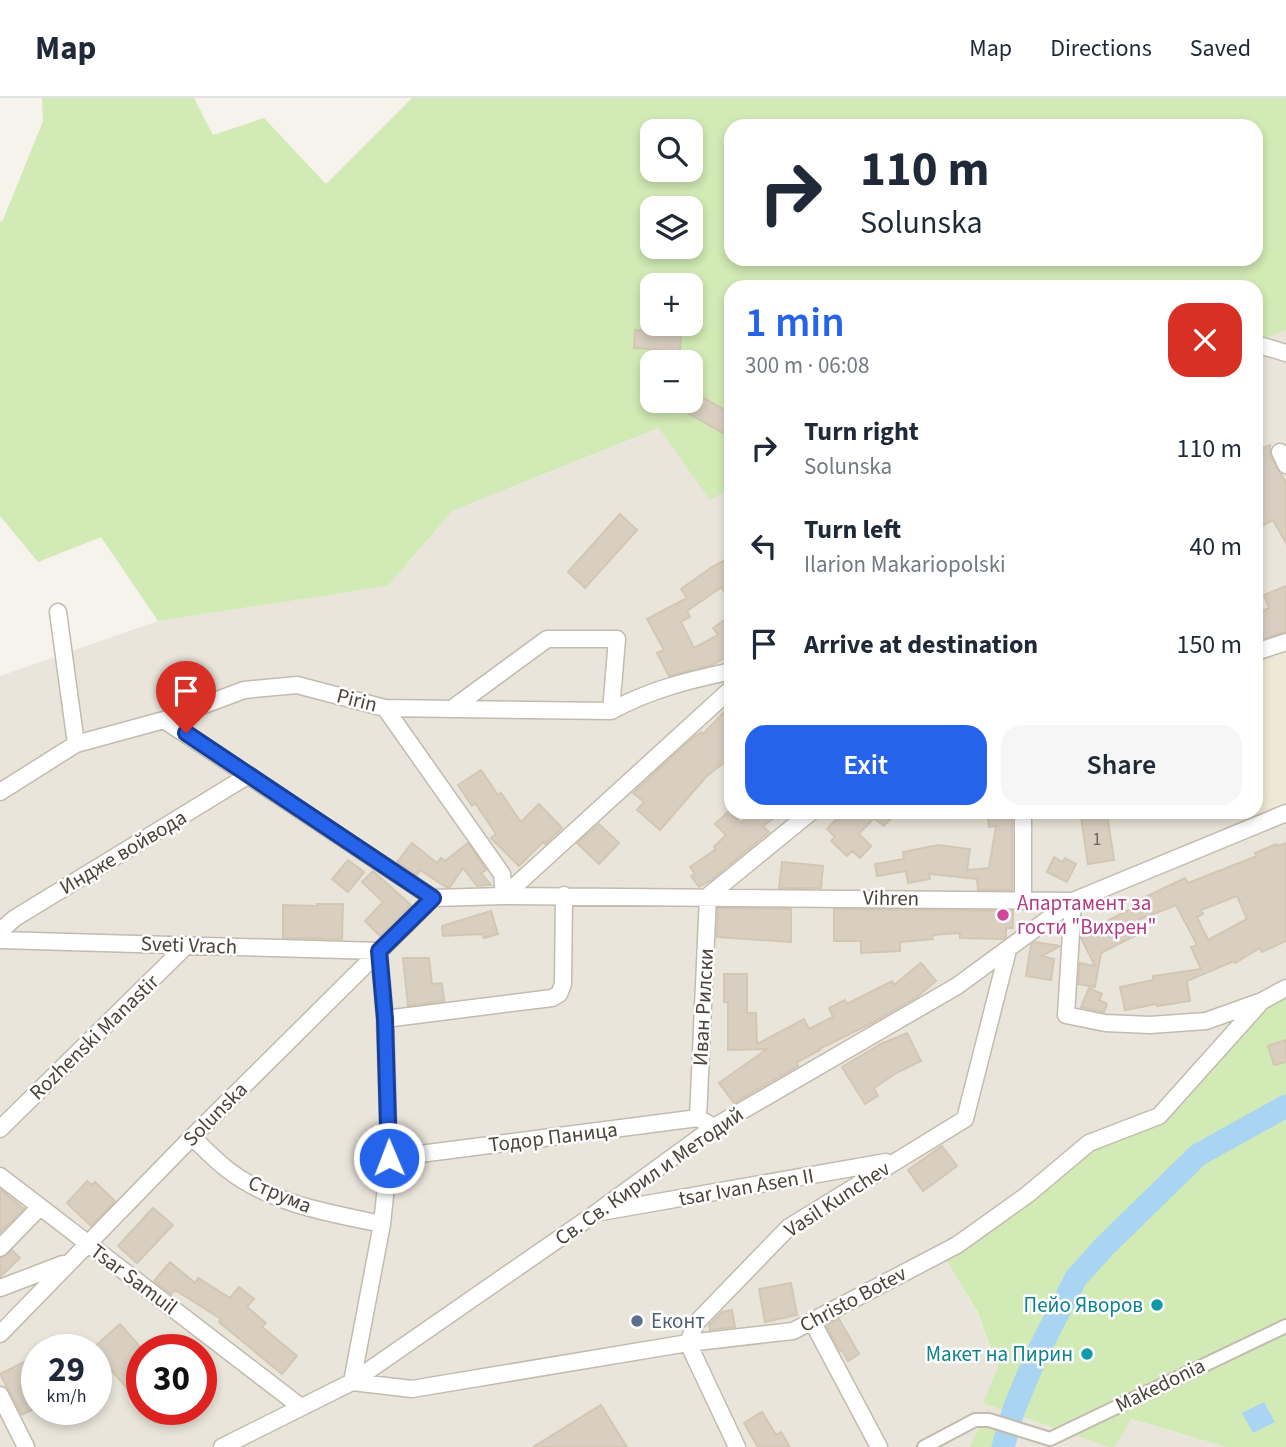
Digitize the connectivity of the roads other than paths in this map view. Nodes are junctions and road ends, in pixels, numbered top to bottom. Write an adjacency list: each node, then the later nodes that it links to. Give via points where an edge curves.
1 (1263, 346): 2 (street)
2 (1286, 353)
3 (58, 612): 12 (street)
4 (1286, 642): 5 (street)
5 (1263, 650)
6 (724, 673): 10 (street, Pirin, via 671,685)
7 (724, 695): 19 (street)
8 (385, 708): 9 (street, Pirin); 11 (street, Pirin, via 297,685 244,690); 19 (street, via 502,874)
9 (453, 708): 10 (street, Pirin); 10 (street, via 547,639 617,639)
10 (611, 711)
11 (164, 720): 12 (street, Pirin); 13 (street)
12 (76, 744): 14 (street, Pirin)
13 (249, 775): 21 (street); 24 (street, Индже войвода)
14 (0, 792)
15 (1286, 813): 23 (street)
16 (802, 819): 20 (street)
17 (1023, 819): 22 (street)
18 (564, 895): 19 (street, Vihren); 20 (street, Vihren); 31 (street, via 559,994)
19 (504, 896): 21 (street, Vihren)
20 (708, 896): 22 (street, Vihren); 32 (street, Иван Рилски)
21 (433, 898): 28 (street, Solunska)
22 (1023, 900): 23 (street, Vihren)
23 (1073, 901): 27 (street, Св. Св. Кирил и Методий); 30 (street, via 1066,1014 1105,1023 1150,1025 1206,1021)
24 (0, 931)
25 (0, 940): 26 (street, Sveti Vrach)
26 (187, 945): 28 (street, Sveti Vrach); 34 (street, Rozhenski Manastir)
27 (1008, 950): 33 (street, Св. Св. Кирил и Методий, via 946,993); 37 (street, Vasil Kunchev, via 965,1119)
28 (379, 951): 31 (street); 35 (street, Solunska)
29 (1286, 988): 30 (street)
30 (1262, 1000): 46 (street, Christo Botev, via 1159,1116 1089,1143 957,1245)
31 (385, 1019): 36 (street)
32 (698, 1118): 33 (street); 36 (street, Тодор Паница)
33 (714, 1127): 40 (street, Св. Св. Кирил и Методий)
34 (0, 1129)
35 (192, 1137): 41 (street, Струма, via 229,1171 266,1191 311,1210); 42 (street, Solunska)
36 (389, 1158): 41 (street)
37 (897, 1160): 40 (street, tsar Ivan Asen II); 49 (street, Vasil Kunchev, via 789,1227 696,1323)
38 (0, 1176): 39 (street, Tsar Samuil)
39 (40, 1207): 42 (street, Tsar Samuil); 43 (street)
40 (596, 1213): 50 (street, Св. Св. Кирил и Методий)
41 (382, 1224): 50 (street)
42 (87, 1243): 44 (street, Solunska); 52 (street, Tsar Samuil)
43 (0, 1248)
44 (70, 1261): 45 (street); 48 (street, Solunska)
45 (0, 1288)
46 (812, 1321): 49 (street, Christo Botev, via 793,1331); 56 (street)
47 (1286, 1326): 57 (street, Makedonia, via 1050,1439 975,1420)
48 (0, 1334)
49 (688, 1343): 50 (street, Christo Botev, via 412,1389); 55 (street)
50 (352, 1382): 52 (street, Св. Св. Кирил и Методий)
51 (0, 1395): 53 (street)
52 (301, 1407): 54 (street, Св. Св. Кирил и Методий)
53 (26, 1447)
54 (222, 1447)
55 (737, 1447)
56 (879, 1447)
57 (924, 1447)

